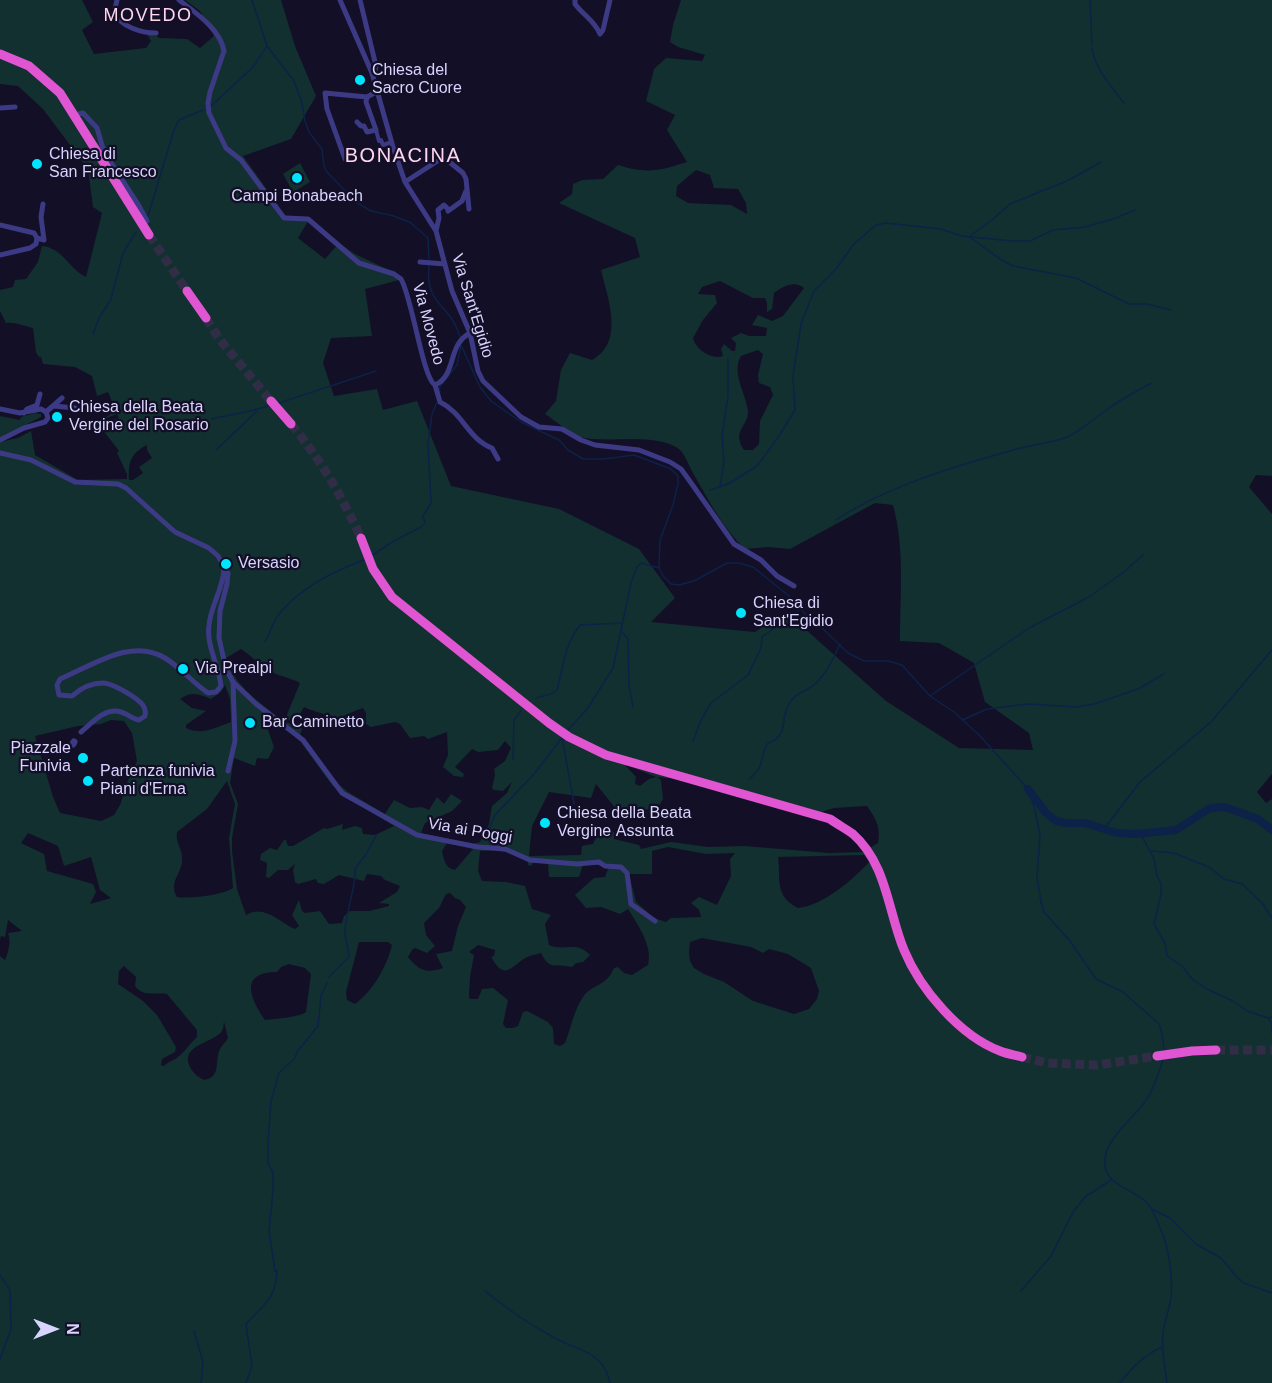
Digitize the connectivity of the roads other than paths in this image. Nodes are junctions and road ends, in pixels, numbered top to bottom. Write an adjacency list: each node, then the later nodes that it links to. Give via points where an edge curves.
1 (117, 0): 7 (street, via 114,13 119,20 142,32)
2 (179, 0): 34 (street, Via Movedo, via 204,20 223,46 208,108 226,148 245,165 284,218 308,219 358,263 400,279 427,373)
3 (340, 0): 9 (street)
4 (360, 0): 9 (street, via 376,66)
5 (575, 0): 6 (street, via 600,34)
6 (610, 0)
7 (156, 33)
8 (0, 54): 14 (highway, via 40,74 60,93)
9 (372, 73): 10 (street, Via Sant'Egidio)
10 (378, 91): 11 (street); 17 (street, Via Sant'Egidio)
11 (367, 97): 16 (street); 18 (street, via 325,93)
12 (15, 107): 13 (street)
13 (0, 108)
14 (73, 115): 23 (street, via 82,113 97,128 104,152); 26 (highway)
15 (357, 122): 16 (street, via 368,132)
16 (376, 130): 17 (street, via 379,141)
17 (392, 142): 19 (street, Via Sant'Egidio)
18 (345, 159)
19 (405, 182): 20 (street, via 439,160 447,160 464,173); 25 (street, Via Sant'Egidio)
20 (467, 187): 22 (street); 25 (street, via 462,201 449,210 444,205 438,210)
21 (43, 204): 27 (street, via 44,240)
22 (469, 209)
23 (147, 221)
24 (0, 225): 27 (street, via 34,233)
25 (436, 231): 30 (street, Via Sant'Egidio)
26 (148, 235)
27 (37, 238): 28 (street, via 30,248)
28 (0, 255)
29 (426, 263): 30 (street)
30 (445, 264): 33 (street, Via Sant'Egidio)
31 (188, 291): 32 (highway)
32 (206, 318)
33 (464, 336): 34 (street, Via Movedo, via 447,374); 49 (street, Via Sant'Egidio, via 479,375 521,417 539,427 562,429 595,446 639,450 670,462 681,469 734,544)
34 (435, 385): 46 (street, via 440,402 450,407 484,446 492,448)
35 (40, 394): 42 (street, via 37,405)
36 (62, 398): 38 (street)
37 (271, 401): 43 (highway)
38 (54, 406): 39 (street); 41 (street)
39 (75, 408)
40 (0, 409): 42 (street)
41 (46, 412): 42 (street, via 40,409); 44 (street, via 45,423)
42 (24, 413)
43 (291, 424)
44 (0, 440)
45 (0, 453): 48 (street, via 31,460 75,482 118,484 126,488 175,532 209,548)
46 (498, 459)
47 (363, 542): 56 (highway, via 373,569 392,597 569,737 596,751 830,819 853,835 879,871 904,949 930,994 958,1024 981,1041)
48 (224, 568): 50 (street, Via ai Poggi, via 228,573 219,638); 51 (street, via 208,626 209,644 220,676 216,692 208,693 153,652 135,649 60,680 58,695 72,696 80,689 106,683 142,703 146,710 139,720 124,713 107,712)
49 (794, 586)
50 (233, 682): 52 (street, via 235,741); 53 (street, Via ai Poggi, via 303,740 342,793 403,829 478,848 505,849 531,860 599,862 621,867 629,881 631,904)
51 (81, 732)
52 (228, 771)
53 (655, 921)
54 (1216, 1050): 55 (highway)
55 (1157, 1056)
56 (1022, 1057)

